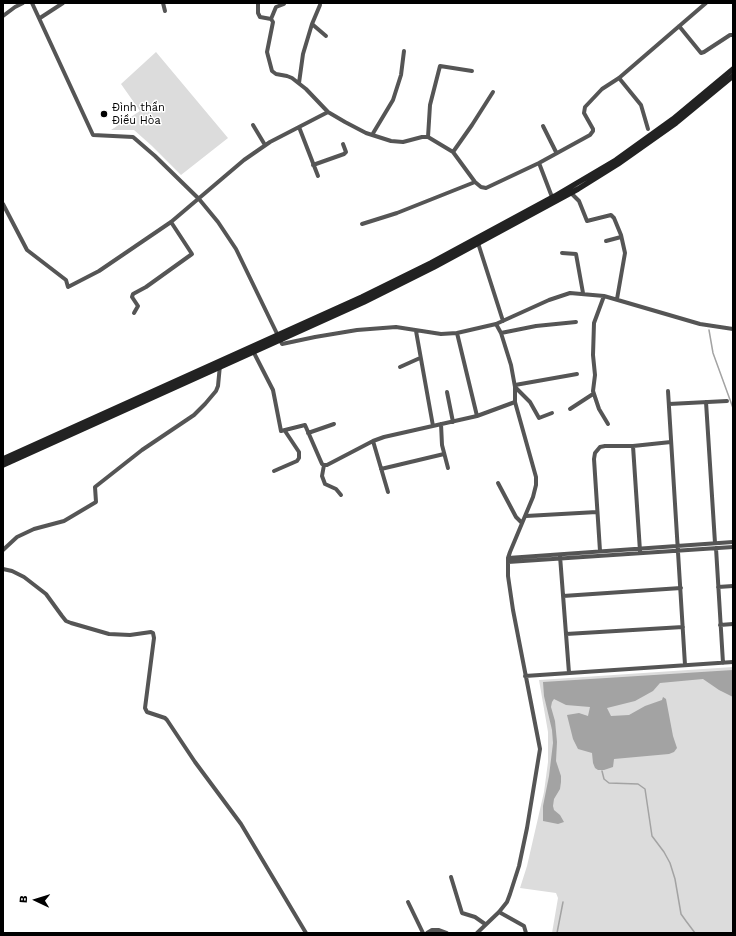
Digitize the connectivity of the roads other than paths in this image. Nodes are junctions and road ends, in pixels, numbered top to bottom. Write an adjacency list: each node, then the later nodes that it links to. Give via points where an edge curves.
1 (23, 3): 10 (street)
2 (32, 3): 11 (street)
3 (63, 3): 11 (street)
4 (163, 3): 9 (street)
5 (258, 3): 12 (street, via 260,16)
6 (706, 3): 14 (street)
7 (284, 4): 12 (street, via 276,7)
8 (320, 5): 13 (street)
9 (165, 11)
10 (3, 16)
11 (40, 18): 41 (street, via 93,135 133,138)
12 (271, 18): 22 (street, via 273,22 267,52 272,71)
13 (312, 24): 16 (street); 22 (street)
14 (679, 26): 15 (street, via 701,53); 21 (street)
15 (733, 35)
16 (326, 36)
17 (404, 51): 29 (street, via 401,74 393,100)
18 (733, 69): 40 (main road, via 655,133)
19 (472, 71): 30 (street, via 440,66 430,105)
20 (733, 76): 39 (main road, via 657,137)
21 (619, 78): 28 (street, via 641,104); 34 (street, via 602,89 584,108 584,113 593,126 592,133)
22 (299, 83): 24 (street)
23 (493, 92): 33 (street)
24 (328, 112): 27 (street); 29 (street)
25 (253, 125): 32 (street)
26 (543, 126): 34 (street)
27 (299, 127): 32 (street); 36 (street)
28 (648, 129)
29 (372, 135): 30 (street, via 397,142)
30 (428, 137): 33 (street)
31 (343, 144): 36 (street, via 346,152 344,154)
32 (265, 145): 41 (street)
33 (453, 152): 38 (street)
34 (556, 152): 35 (street)
35 (538, 163): 38 (street, via 486,188); 40 (street)
36 (314, 165): 37 (street)
37 (318, 176)
38 (476, 182): 44 (street)
39 (571, 192): 45 (street, via 579,202 585,220 611,215); 47 (main road)
40 (552, 198): 60 (main road, via 409,275)
41 (199, 199): 43 (street); 60 (street, via 232,242)
42 (3, 204): 43 (street, via 27,250 66,280 68,287 99,271)
43 (171, 222): 52 (street, via 192,254 133,294 132,297 138,306)
44 (362, 224)
45 (621, 237): 46 (street); 51 (street, via 625,256)
46 (606, 241)
47 (478, 243): 53 (street); 60 (main road, via 394,288)
48 (562, 253): 49 (street, via 576,254)
49 (583, 293): 50 (street); 53 (street, via 560,295)
50 (604, 296): 51 (street); 69 (street, via 594,323)
51 (617, 299): 56 (street, via 700,324)
52 (134, 313)
53 (503, 321): 55 (street)
54 (576, 322): 59 (street, via 536,326)
55 (496, 324): 58 (street); 59 (street)
56 (733, 328)
57 (416, 331): 58 (street); 60 (street, via 396,327 357,330 282,344); 62 (street)
58 (457, 333): 76 (street)
59 (501, 334): 66 (street)
60 (279, 338): 61 (main road)
61 (252, 350): 63 (main road); 82 (street, via 271,385 281,431)
62 (420, 358): 64 (street); 81 (street)
63 (220, 364): 88 (main road); 89 (main road); 104 (street, via 218,386 214,394 194,416 142,450 95,487 96,502 64,521 34,529 18,537)
64 (400, 367)
65 (578, 374): 66 (street)
66 (515, 386): 71 (street); 75 (street, via 530,402 539,418)
67 (668, 391): 73 (street)
68 (447, 392): 77 (street)
69 (593, 394): 74 (street); 80 (street)
70 (727, 401): 72 (street)
71 (515, 402): 76 (street); 98 (street, via 536,477)
72 (706, 402): 73 (street); 101 (street)
73 (669, 404): 85 (street)
74 (570, 409)
75 (552, 413)
76 (477, 416): 77 (street)
77 (452, 422): 79 (street)
78 (334, 424): 83 (street)
79 (441, 424): 81 (street); 87 (street)
80 (608, 424)
81 (433, 426): 84 (street)
82 (285, 431): 83 (street, via 305,425); 93 (street, via 299,452 300,458)
83 (308, 433): 90 (street)
84 (373, 441): 90 (street); 92 (street)
85 (671, 442): 86 (street); 103 (street)
86 (634, 446): 97 (street, via 605,446 595,453); 106 (street)
87 (444, 454): 91 (street); 92 (street)
88 (3, 459)
89 (3, 465)
90 (324, 465): 96 (street, via 322,476 325,484 336,489)
91 (448, 468)
92 (381, 469): 95 (street)
93 (274, 471)
94 (498, 483): 99 (street, via 514,514)
95 (388, 492)
96 (341, 495)
97 (597, 512): 98 (street); 105 (street)
98 (526, 516): 99 (street)
99 (522, 523): 108 (street)
100 (733, 542): 101 (street)
101 (715, 546): 102 (street); 103 (street); 111 (street)
102 (733, 547)
103 (678, 548): 106 (street); 112 (street)
104 (3, 550)
105 (600, 551): 106 (street); 107 (street)
106 (640, 551): 107 (street)
107 (560, 556): 108 (street); 113 (street)
108 (508, 560): 122 (street, via 512,603)
109 (3, 569): 127 (street, via 24,577 46,594 66,621 109,634 153,633 145,708 147,712 167,720 194,762 242,826)
110 (733, 586): 111 (street)
111 (718, 587): 115 (street)
112 (681, 588): 113 (street); 116 (street)
113 (563, 596): 117 (street)
114 (733, 624): 115 (street)
115 (720, 625): 118 (street)
116 (683, 627): 117 (street); 120 (street)
117 (566, 634): 121 (street)
118 (723, 662): 119 (street); 120 (street)
119 (733, 662)
120 (685, 665): 121 (street)
121 (569, 673): 122 (street)
122 (526, 676): 125 (street, via 540,749 519,866 507,902)
123 (451, 877): 126 (street, via 462,913)
124 (408, 902): 128 (street)
125 (499, 912): 126 (street); 132 (street, via 524,926)
126 (485, 924): 131 (street)
127 (306, 933)
128 (423, 933)
129 (427, 933): 130 (street, via 439,930)
130 (447, 933)
131 (477, 933)
132 (526, 933)

